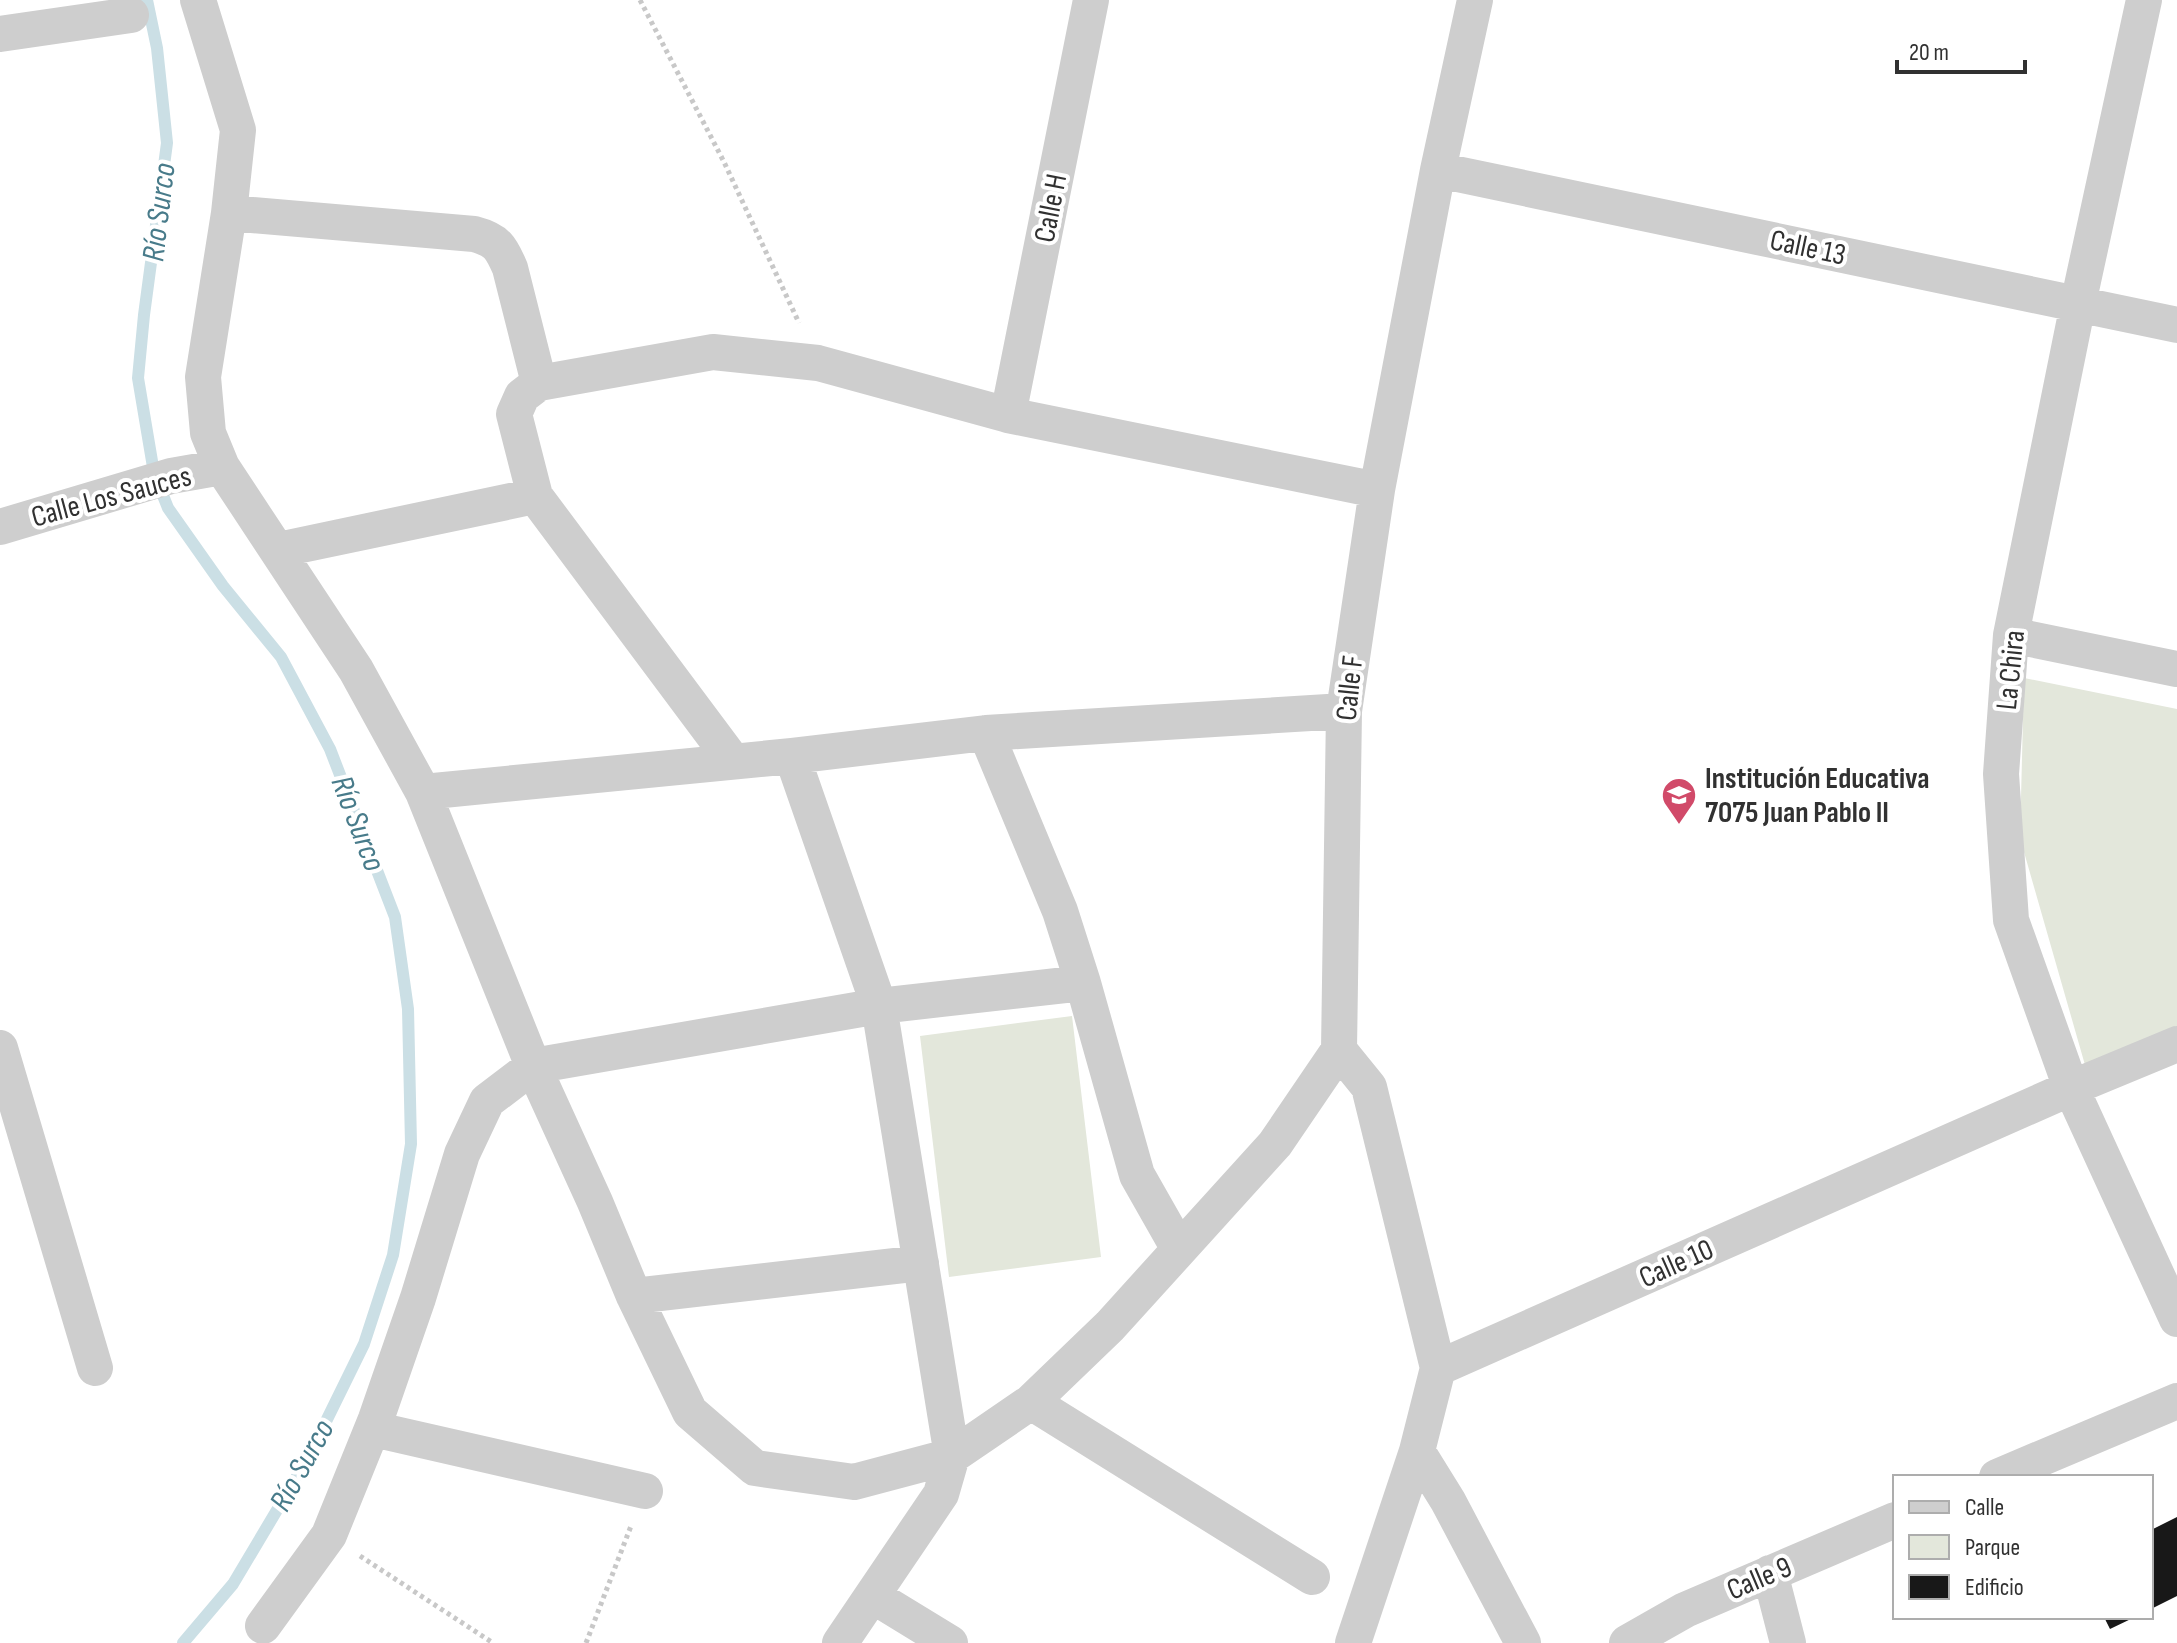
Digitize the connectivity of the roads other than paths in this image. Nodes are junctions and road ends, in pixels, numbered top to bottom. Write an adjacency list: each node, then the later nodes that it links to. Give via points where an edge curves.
1 (198, 0): 8 (street, via 238,130)
2 (1091, 0): 12 (street, Calle H)
3 (1475, 0): 7 (street, Calle F)
4 (2144, 0): 9 (street, La Chira)
5 (131, 15): 6 (street)
6 (0, 34)
7 (1438, 170): 9 (street, Calle 13); 14 (street, Calle F)
8 (229, 213): 11 (street, via 492,239 510,268); 13 (street, via 203,377 208,433)
9 (2078, 304): 10 (street, Calle 13); 18 (street, La Chira)
10 (2177, 325)
11 (539, 383): 12 (street, via 713,352 818,363); 15 (street, via 522,396 514,414)
12 (1008, 415): 14 (street)
13 (222, 467): 16 (street, Calle Los Sauces, via 171,476); 17 (street)
14 (1377, 490): 20 (street, Calle F)
15 (535, 496): 17 (street); 23 (street)
16 (0, 527)
17 (278, 550): 24 (street, via 356,670)
18 (2011, 635): 19 (street); 31 (street, La Chira, via 2001,774 2011,920)
19 (2177, 669)
20 (1344, 711): 21 (street); 29 (street, Calle F)
21 (986, 733): 22 (street); 25 (street, via 1060,911)
22 (792, 756): 23 (street); 26 (street)
23 (732, 760): 24 (street)
24 (423, 792): 30 (street)
25 (1083, 983): 26 (street); 32 (street, via 1137,1175)
26 (879, 1006): 30 (street); 33 (street)
27 (2177, 1044): 31 (street, Calle 10)
28 (0, 1048): 36 (street)
29 (1339, 1050): 32 (street, via 1275,1144); 37 (street, via 1369,1087)
30 (533, 1066): 34 (street); 40 (street, via 487,1101 462,1154)
31 (2071, 1088): 35 (street, La Chira); 37 (street, Calle 10)
32 (1179, 1249): 39 (street)
33 (921, 1263): 34 (street); 42 (street)
34 (634, 1296): 42 (street, via 690,1412 755,1468 854,1482)
35 (2177, 1319)
36 (95, 1368)
37 (1438, 1368): 41 (street)
38 (2177, 1401): 43 (street)
39 (1031, 1402): 42 (street); 47 (street)
40 (373, 1429): 44 (street); 49 (street, via 329,1535)
41 (1417, 1451): 52 (street); 53 (street)
42 (952, 1456): 48 (street, via 941,1494)
43 (2002, 1475)
44 (645, 1491)
45 (1893, 1521): 46 (street, Calle 9)
46 (1770, 1573): 54 (street, Calle 9, via 1685,1610); 55 (street)
47 (1312, 1577)
48 (873, 1596): 50 (street); 51 (street)
49 (263, 1626)
50 (840, 1643)
51 (950, 1643)
52 (1353, 1643)
53 (1523, 1643)
54 (1627, 1643)
55 (1788, 1643)

